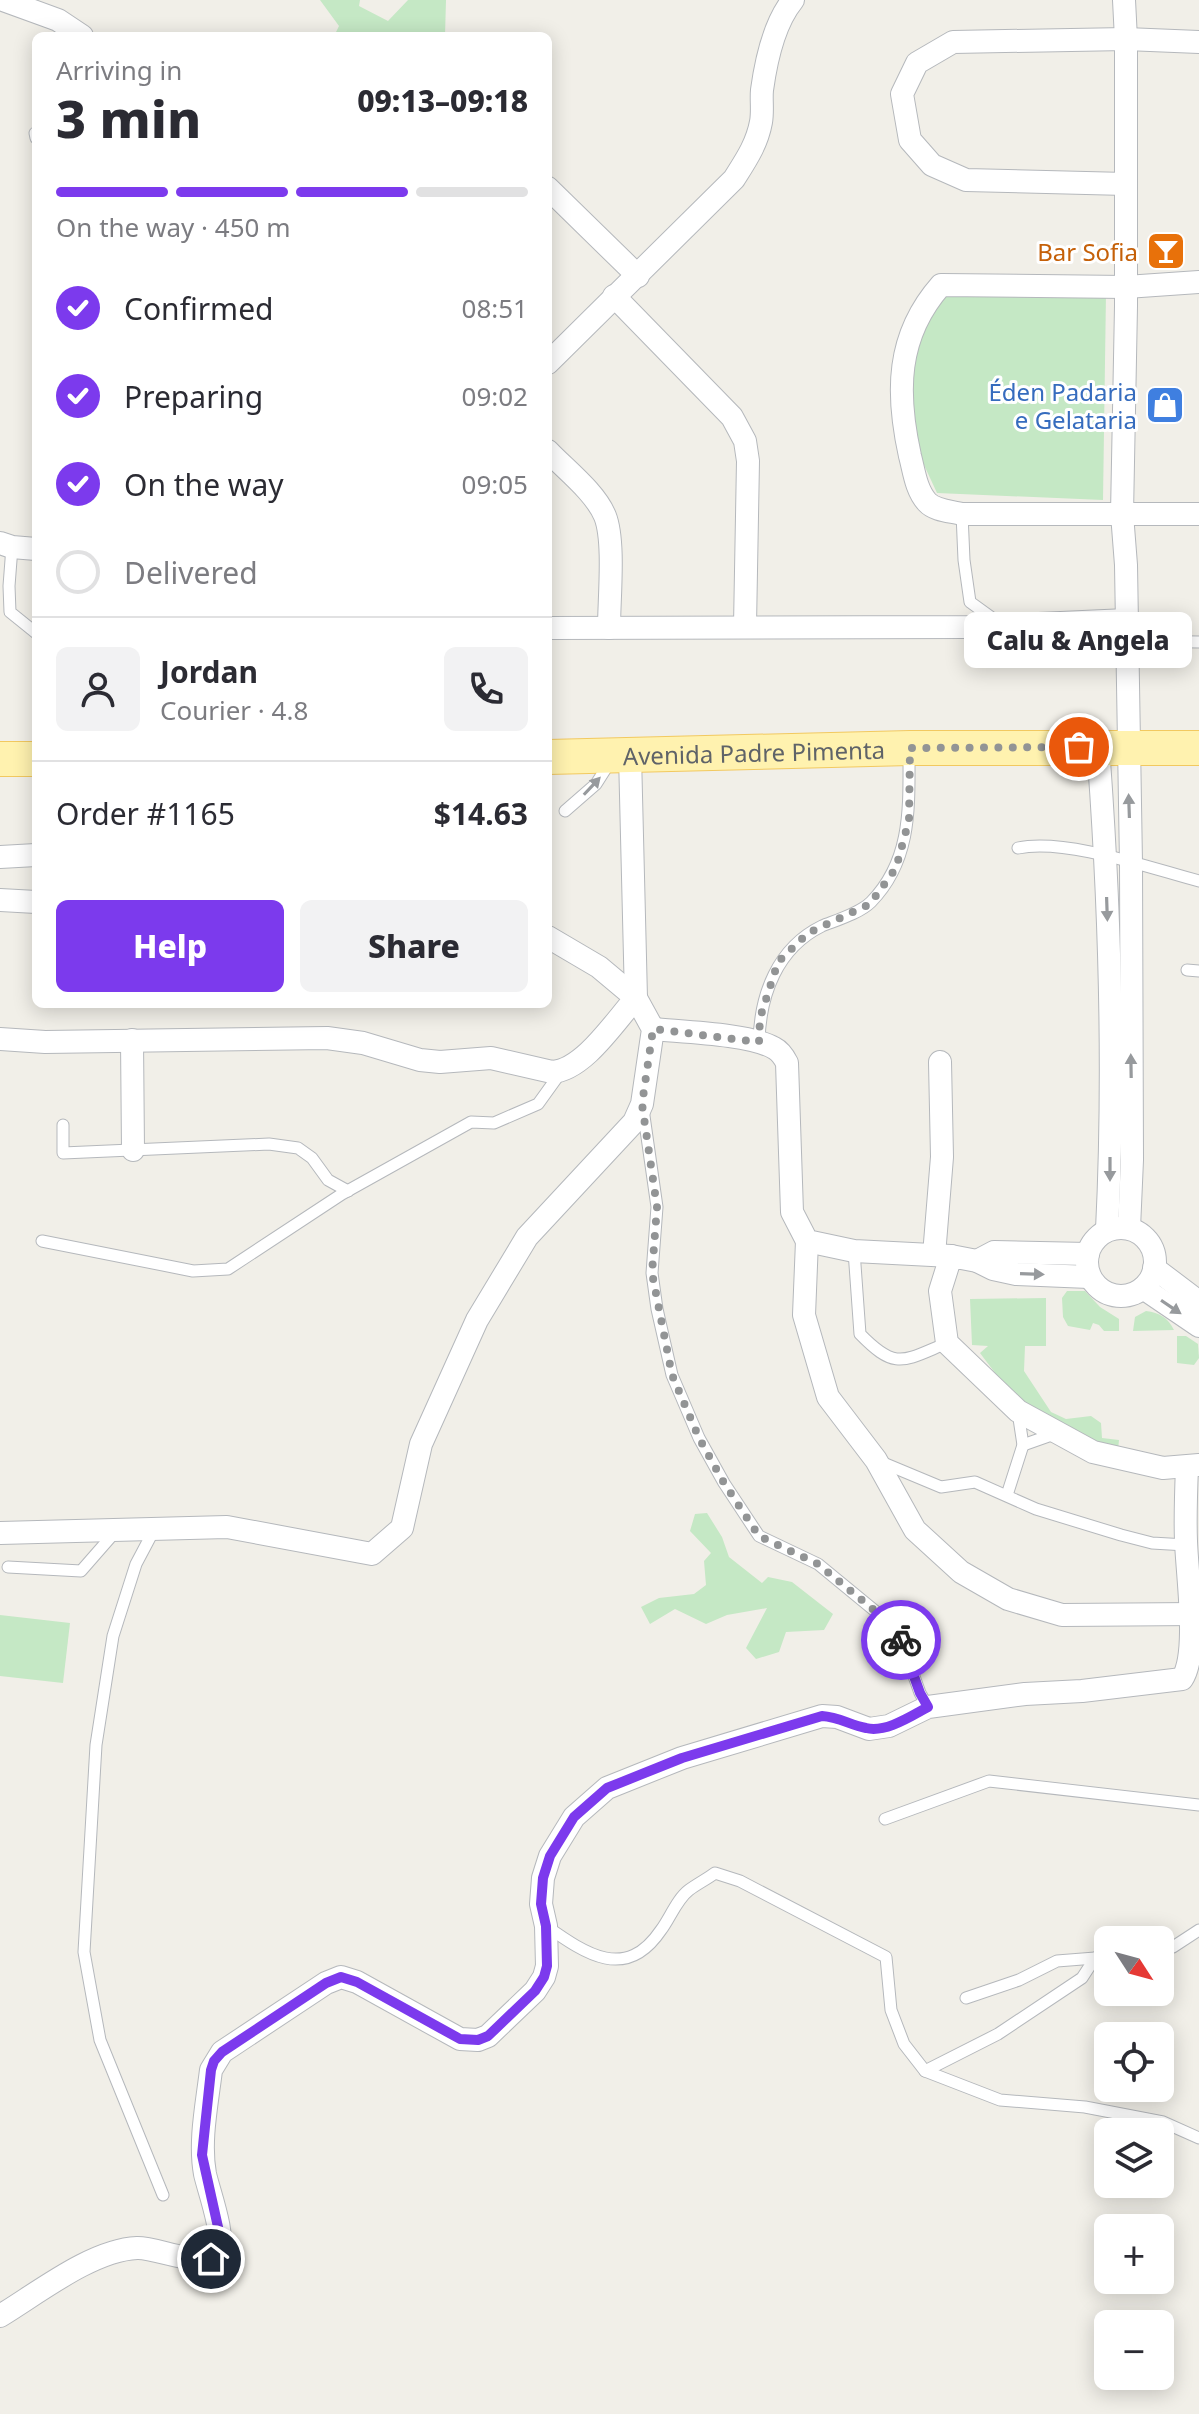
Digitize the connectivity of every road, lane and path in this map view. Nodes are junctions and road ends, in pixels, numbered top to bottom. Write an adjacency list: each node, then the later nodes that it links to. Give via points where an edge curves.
1 (3, 0): 4 (street)
2 (793, 0): 9 (street, via 769,56 753,151 734,179)
3 (1124, 0): 5 (street)
4 (76, 32)
5 (1126, 39): 6 (street); 7 (street); 7 (street, via 953,42 917,63 902,94 910,140 932,165 966,180)
6 (1199, 42)
7 (1126, 184): 11 (street)
8 (552, 192): 9 (street)
9 (638, 276): 12 (street)
10 (1199, 282): 11 (street)
11 (1126, 287): 15 (street, via 956,284 941,285 928,300 904,352 904,429 917,485 927,502); 16 (street)
12 (614, 296): 13 (street); 21 (street, via 732,417 745,441)
13 (552, 359)
14 (552, 455): 24 (street, via 604,513 609,529)
15 (962, 514): 16 (street); 22 (lane, via 970,602)
16 (1122, 514): 17 (street); 26 (street)
17 (1199, 514)
18 (6, 545): 19 (street); 20 (lane)
19 (32, 548)
20 (5, 612): 25 (lane)
21 (745, 626): 22 (street); 24 (street)
22 (1003, 626): 26 (street)
23 (552, 628): 24 (street)
24 (609, 628)
25 (32, 630)
26 (1128, 630): 27 (lane); 28 (street)
27 (1199, 642)
28 (1113, 747): 29 (main road, Avenida Padre Pimenta); 30 (main road, Avenida Padre Pimenta); 38 (street); 40 (street, one-way to 28)
29 (910, 748): 31 (main road, Avenida Padre Pimenta); 49 (lane, via 909,820 896,868 870,904 808,933 778,962 760,1018)
30 (1199, 748)
31 (622, 756): 32 (main road, Avenida Padre Pimenta); 35 (lane, one-way to 31); 45 (street)
32 (552, 757)
33 (0, 759): 34 (main road)
34 (32, 759)
35 (565, 811)
36 (1018, 848): 38 (lane, via 1032,845)
37 (32, 855): 39 (street)
38 (1106, 855): 40 (lane); 58 (street, one-way to 58)
39 (0, 857)
40 (1131, 863): 41 (lane); 58 (street, one-way to 40, via 1132,1146)
41 (1199, 881)
42 (0, 900): 43 (street)
43 (32, 902)
44 (552, 939): 45 (street, via 599,967)
45 (636, 998): 46 (street); 51 (street, via 579,1063)
46 (653, 1029): 49 (street); 52 (street)
47 (0, 1039): 48 (street)
48 (132, 1040): 51 (street, via 327,1038 420,1060 491,1058); 54 (street)
49 (759, 1042): 60 (street, via 774,1048 787,1063 792,1212)
50 (940, 1062): 63 (street)
51 (562, 1071): 56 (lane, via 538,1104 494,1123 471,1122)
52 (642, 1104): 77 (street, via 634,1122 527,1237 477,1320 421,1444 402,1528 382,1546 372,1554 227,1527); 83 (lane, via 657,1207 652,1273 657,1309 672,1375 699,1438 759,1536 818,1564 897,1629)
53 (63, 1125): 54 (lane, via 63,1153)
54 (133, 1150): 55 (lane, via 269,1144 298,1148)
55 (328, 1180): 56 (lane); 57 (lane)
56 (348, 1191): 57 (lane)
57 (326, 1205): 59 (lane, via 228,1269 193,1271)
58 (1118, 1229): 62 (street, via 1097,1236); 65 (street, via 1146,1238)
59 (42, 1241)
60 (807, 1241): 61 (street); 74 (street, via 804,1315 828,1397)
61 (854, 1251): 63 (street); 70 (lane, via 860,1334 879,1354 900,1361)
62 (1088, 1254): 64 (street, via 994,1252); 66 (street)
63 (943, 1256): 64 (street); 70 (street, via 940,1291)
64 (977, 1261): 66 (street, one-way to 66, via 1016,1274)
65 (1154, 1268): 67 (street); 68 (street)
66 (1089, 1277): 67 (street, via 1114,1296)
67 (1143, 1288): 69 (street, one-way to 69)
68 (1199, 1302)
69 (1199, 1326)
70 (947, 1343): 71 (street)
71 (1018, 1411): 72 (street); 73 (lane)
72 (1059, 1432): 73 (lane); 75 (street, via 1093,1452 1163,1468)
73 (1023, 1445): 76 (lane)
74 (876, 1460): 76 (lane, via 941,1487 975,1482); 82 (street, via 915,1530 961,1572 1008,1599 1062,1615)
75 (1193, 1466): 80 (street)
76 (1007, 1495): 80 (lane, via 1121,1535)
77 (155, 1529): 78 (street); 94 (lane, via 136,1564 113,1636 96,1745 84,1952 100,2040)
78 (116, 1531): 79 (street); 81 (lane, via 81,1571)
79 (0, 1533)
80 (1186, 1545): 82 (street)
81 (8, 1567)
82 (1196, 1614): 83 (street, via 1194,1660 1182,1679)
83 (928, 1707): 86 (street, via 889,1726 869,1729 822,1716 682,1758 607,1788 574,1817 550,1856 541,1904)
84 (1199, 1805): 85 (lane, via 989,1781)
85 (885, 1819)
86 (546, 1926): 92 (lane, via 584,1953 608,1960 637,1956 687,1891 715,1873 740,1881 886,1957 891,2010 904,2044); 95 (street, via 544,1977 488,2036 478,2040 460,2039 341,1977 222,2052 211,2070 202,2155 219,2251 201,2262 135,2248 93,2260)
87 (1199, 1930): 88 (lane)
88 (1174, 1946)
89 (1094, 1958): 91 (lane, via 1057,1961)
90 (1094, 1960): 92 (lane, via 1082,1978 998,2034)
91 (966, 1998)
92 (925, 2071): 93 (lane, via 1000,2100 1163,2122)
93 (1199, 2138)
94 (163, 2195)
95 (0, 2316)

